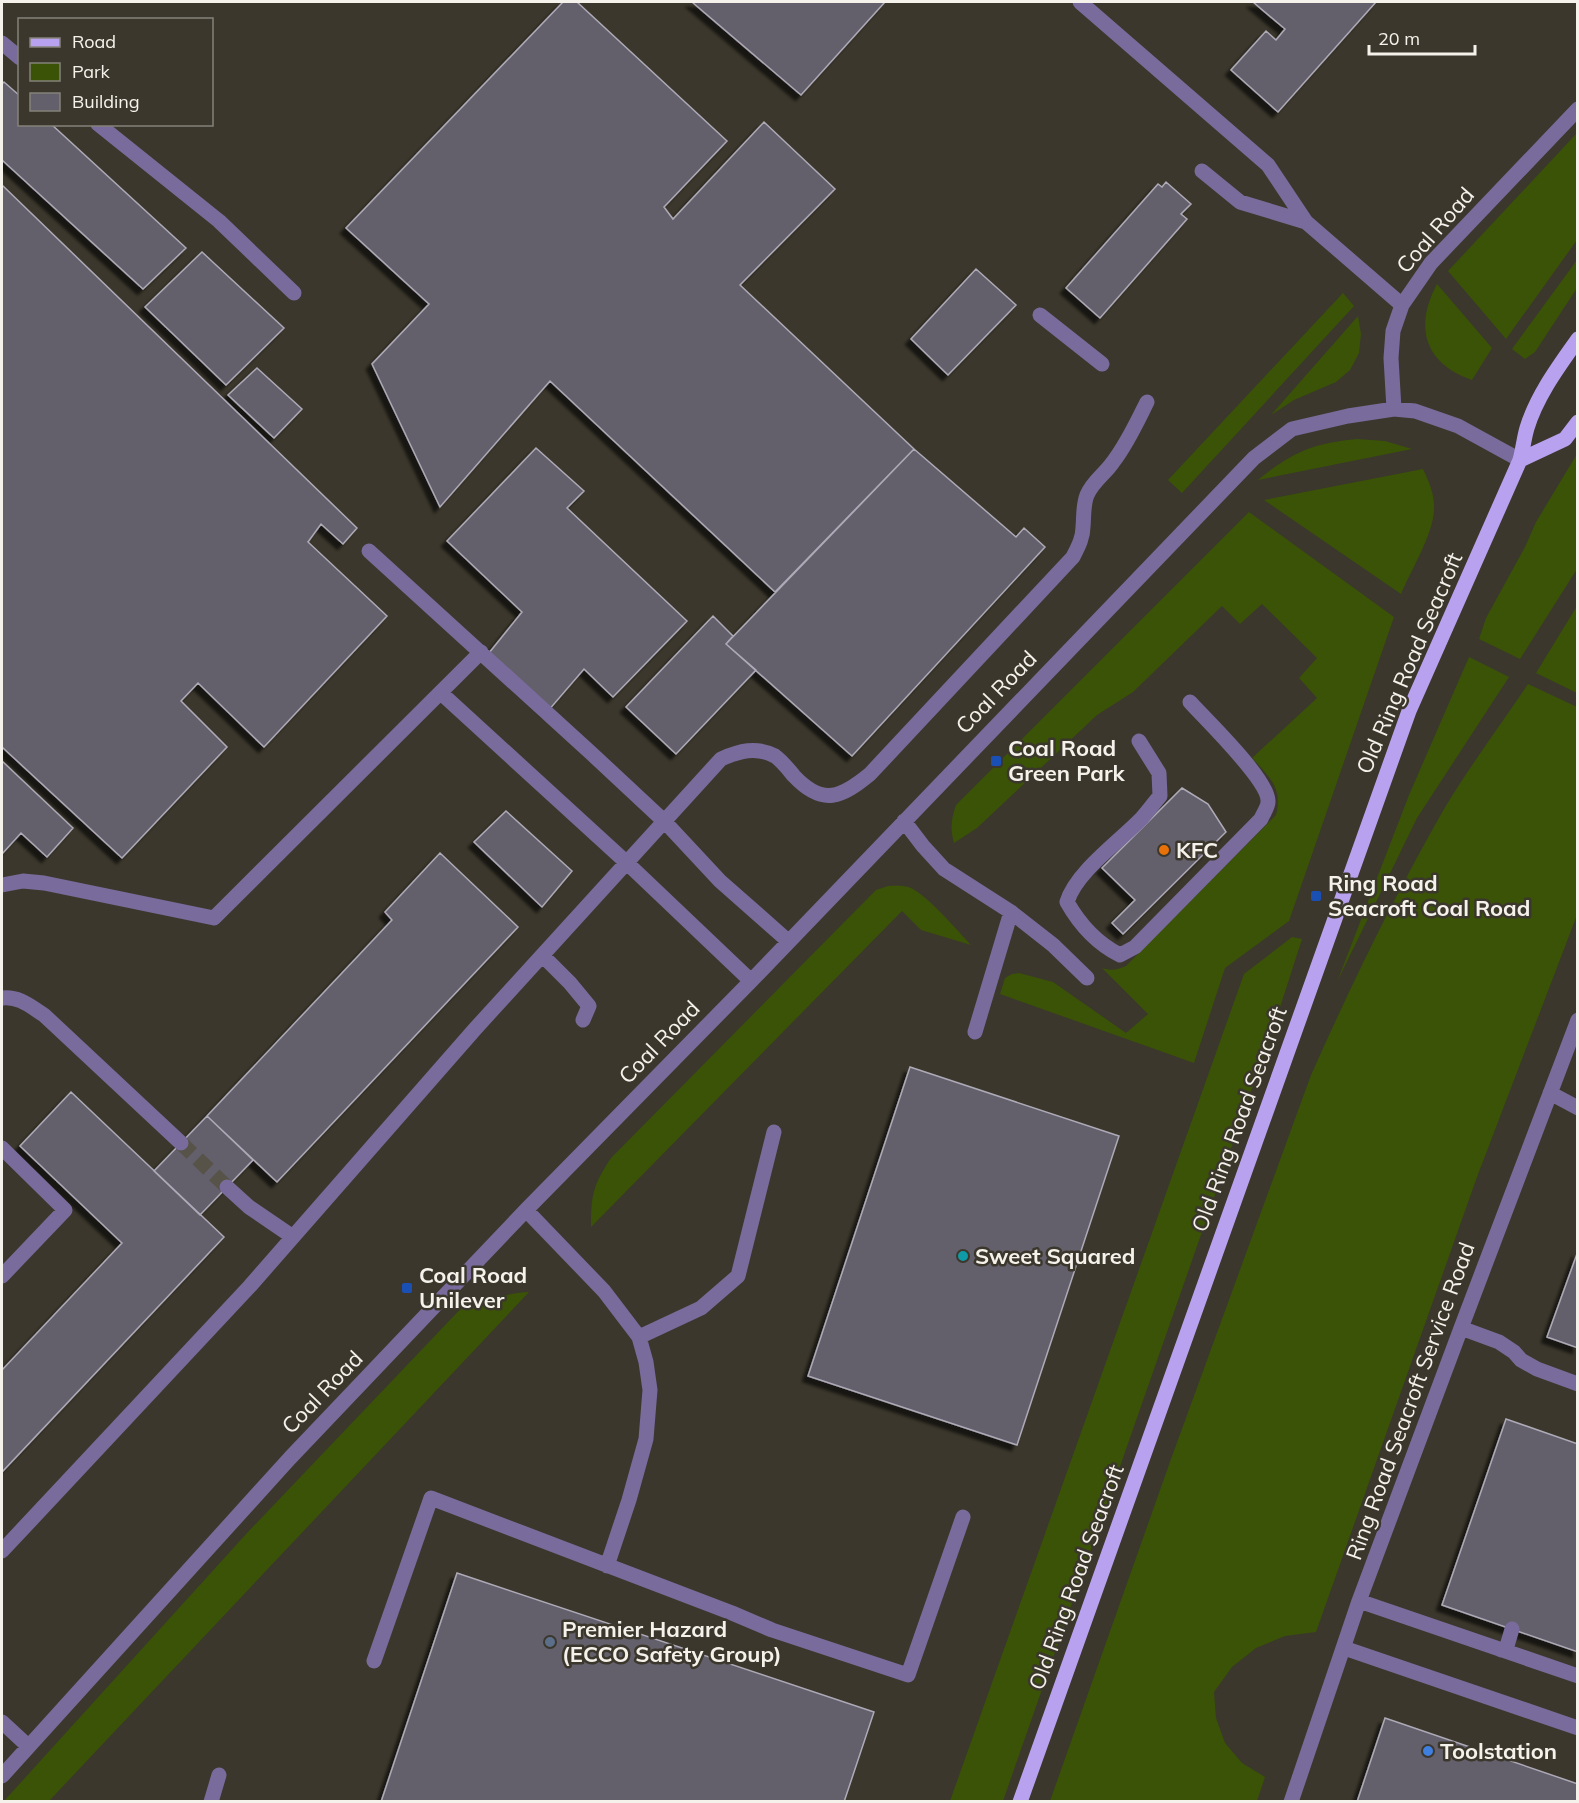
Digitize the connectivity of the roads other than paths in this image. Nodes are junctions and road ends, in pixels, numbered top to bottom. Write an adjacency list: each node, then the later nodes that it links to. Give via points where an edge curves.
1 (1080, 2): 7 (street, via 1268,165)
2 (2, 42): 3 (street)
3 (18, 56)
4 (1578, 109): 9 (street, Coal Road, via 1431,263)
5 (100, 126): 8 (street, via 219,222)
6 (1202, 171): 7 (street, via 1240,202)
7 (1306, 222): 9 (street)
8 (294, 293)
9 (1402, 305): 14 (street, Coal Road, via 1393,331)
10 (1040, 315): 12 (street)
11 (1578, 339): 16 (main road, Old Ring Road Seacroft, via 1541,397 1528,426)
12 (1102, 364)
13 (1147, 402): 23 (street, via 1112,464 1087,495 1081,543 1073,557 870,774 849,791 828,796 806,789 776,757 760,751 741,751 721,759)
14 (1394, 409): 16 (street, Coal Road, via 1415,411 1458,426); 22 (street, Coal Road, via 1292,429 1254,458)
15 (1578, 422): 16 (main road, via 1565,439)
16 (1520, 460): 62 (main road, Old Ring Road Seacroft, via 1409,711)
17 (369, 551): 18 (street)
18 (481, 652): 19 (street); 23 (street)
19 (441, 693): 24 (street); 25 (street, via 214,918 44,883)
20 (1190, 702): 21 (street, via 1264,786 1268,802 1261,819 1135,946 1119,955 1089,933 1067,902 1070,890 1160,796 1159,773)
21 (1139, 741)
22 (904, 821): 26 (street, via 944,869); 27 (street, Coal Road)
23 (665, 822): 24 (street); 27 (street, via 720,881)
24 (627, 863): 28 (street); 30 (street)
25 (2, 885)
26 (1011, 912): 29 (street); 34 (street)
27 (788, 940): 30 (street, Coal Road)
28 (543, 956): 32 (street, via 589,1006); 42 (street)
29 (1087, 978)
30 (751, 981): 41 (street, Coal Road)
31 (2, 998): 38 (street, via 12,997 44,1015)
32 (583, 1020)
33 (1578, 1020): 35 (street, Ring Road Seacroft Service Road)
34 (975, 1032)
35 (1550, 1093): 36 (street); 44 (street, Ring Road Seacroft Service Road)
36 (1578, 1108)
37 (774, 1132): 45 (street, via 738,1275 701,1308)
38 (181, 1143)
39 (2, 1148): 43 (street, via 65,1210)
40 (227, 1187): 42 (street)
41 (526, 1210): 45 (street, via 604,1291); 58 (street, Coal Road, via 290,1458)
42 (293, 1237): 48 (street)
43 (2, 1276)
44 (1461, 1328): 46 (street, via 1499,1342 1537,1369); 50 (street, Ring Road Seacroft Service Road)
45 (639, 1337): 49 (street, via 650,1390 646,1439)
46 (1578, 1384)
47 (963, 1517): 49 (street, via 908,1675 772,1630)
48 (2, 1551)
49 (607, 1566): 54 (street, via 431,1498)
50 (1359, 1601): 52 (street, Ring Road Seacroft Service Road); 53 (street)
51 (1512, 1629): 53 (street)
52 (1344, 1648): 57 (street); 63 (street, Ring Road Seacroft Service Road)
53 (1501, 1650): 55 (street)
54 (374, 1661)
55 (1578, 1676)
56 (2, 1722): 58 (street)
57 (1578, 1728)
58 (28, 1746): 60 (street, Coal Road)
59 (219, 1775): 61 (street)
60 (2, 1776)
61 (211, 1802)
62 (1020, 1802)
63 (1291, 1802)

